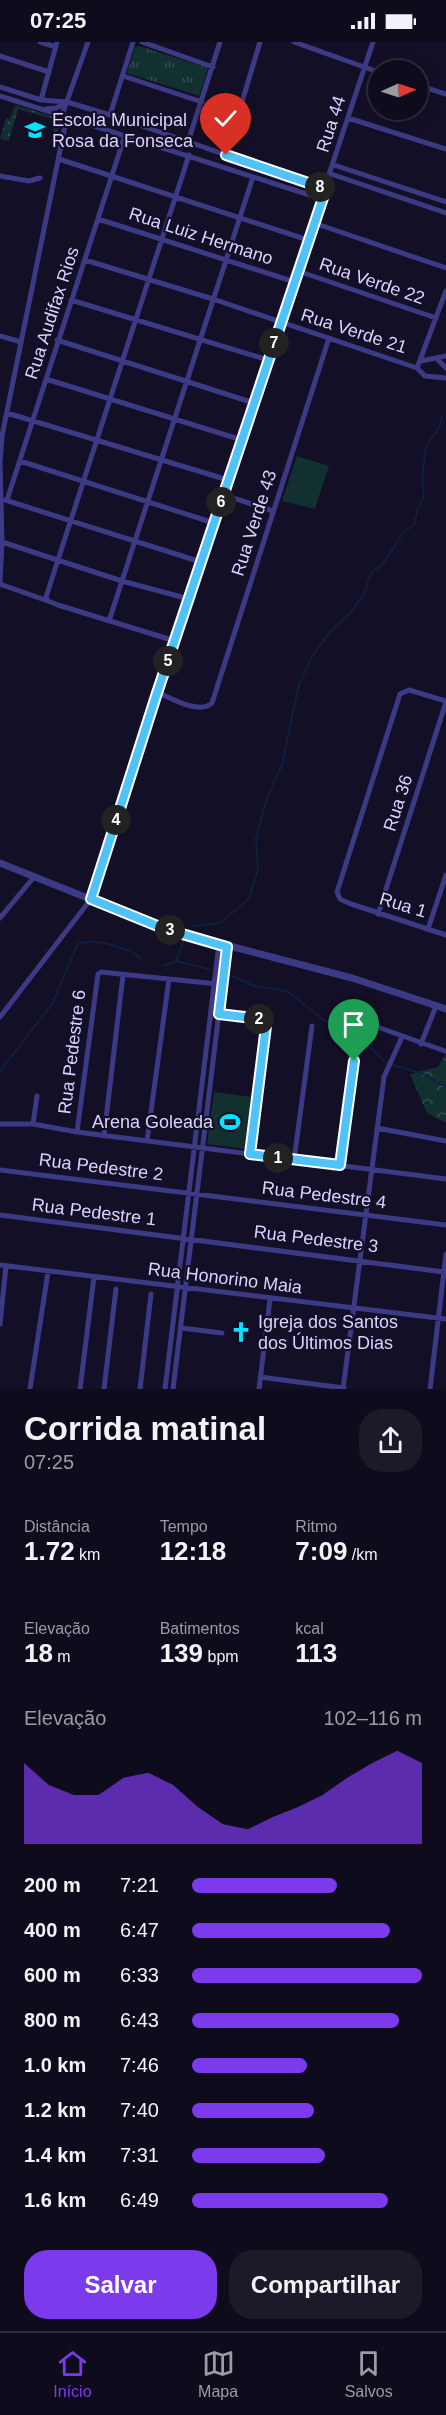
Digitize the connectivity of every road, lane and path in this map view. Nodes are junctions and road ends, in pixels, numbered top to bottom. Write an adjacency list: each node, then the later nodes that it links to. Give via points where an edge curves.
1 (40, 42): 9 (street)
2 (88, 42): 21 (street)
3 (134, 42): 15 (street)
4 (142, 42): 11 (street)
5 (220, 42): 11 (street)
6 (260, 42): 31 (street)
7 (294, 42): 12 (street)
8 (373, 42): 12 (street, Rua 44)
9 (57, 45): 14 (street)
10 (0, 56): 14 (street)
11 (213, 67): 22 (street)
12 (365, 67): 13 (street); 26 (street, Rua 44)
13 (368, 68)
14 (49, 72): 20 (street)
15 (123, 76): 22 (street); 24 (street)
16 (0, 87): 20 (street)
17 (428, 88): 18 (street)
18 (446, 94)
19 (0, 96): 23 (street)
20 (41, 100): 21 (street)
21 (67, 102): 23 (street); 24 (street); 25 (street)
22 (202, 102): 28 (street)
23 (43, 109): 25 (street)
24 (110, 115): 28 (street)
25 (64, 116): 27 (street); 32 (street)
26 (348, 118): 29 (street); 33 (street, Rua 44)
27 (125, 135): 30 (street); 36 (street, Rua Audifax Rios)
28 (188, 142): 31 (street)
29 (446, 149)
30 (189, 155): 37 (street); 40 (street)
31 (226, 155): 39 (street)
32 (59, 159): 36 (street); 65 (street)
33 (334, 165): 34 (street, Rua 44); 42 (street)
34 (331, 174): 39 (street, Rua 44); 43 (street)
35 (0, 176): 38 (street, via 29,181)
36 (111, 176): 40 (street); 45 (street, Rua Audifax Rios)
37 (254, 177): 41 (street); 44 (street)
38 (40, 178)
39 (326, 189): 41 (street, Rua 44)
40 (176, 196): 44 (street); 47 (street)
41 (322, 199): 46 (street, Rua 44)
42 (446, 202)
43 (446, 213)
44 (240, 218): 48 (street); 49 (street)
45 (98, 219): 47 (street, Rua Luiz Hermano); 50 (street, Rua Audifax Rios)
46 (314, 223): 48 (street, Rua 44); 51 (street)
47 (162, 238): 49 (street, Rua Luiz Hermano); 53 (street)
48 (308, 240): 52 (street, Rua 44)
49 (226, 259): 54 (street, Rua Luiz Hermano); 56 (street)
50 (85, 260): 53 (street, Rua Verde 21); 57 (street, Rua Audifax Rios)
51 (446, 268)
52 (298, 272): 54 (street, Rua 44); 58 (street, Rua Verde 22)
53 (149, 279): 56 (street, Rua Verde 21); 59 (street)
54 (295, 282): 60 (street, Rua 44)
55 (446, 291): 58 (street)
56 (213, 299): 60 (street, Rua Verde 21); 64 (street)
57 (71, 300): 59 (street); 63 (street, Rua Audifax Rios)
58 (436, 318): 70 (street)
59 (135, 321): 64 (street); 68 (street)
60 (281, 323): 62 (street, Rua Verde 21); 69 (street, Rua 44)
61 (0, 336): 65 (street)
62 (329, 338): 71 (street, Rua Verde 21); 91 (street, Rua Verde 43)
63 (57, 340): 68 (street); 74 (street, Rua Audifax Rios)
64 (200, 341): 69 (street); 75 (street)
65 (21, 342): 78 (street)
66 (446, 356): 67 (street)
67 (436, 358): 70 (street); 72 (street)
68 (123, 360): 75 (street); 76 (street)
69 (268, 360): 77 (street, Rua 44)
70 (421, 361): 71 (street)
71 (417, 368): 73 (street, Rua Verde 21, via 425,376)
72 (446, 368)
73 (446, 378)
74 (46, 379): 76 (street); 79 (street, Rua Audifax Rios)
75 (187, 380): 77 (street); 80 (street)
76 (110, 400): 80 (street); 81 (street)
77 (254, 403): 82 (street, Rua 44)
78 (7, 413): 79 (street); 87 (street, via 1,449)
79 (33, 420): 81 (street); 84 (street, Rua Audifax Rios)
80 (174, 420): 82 (street); 83 (street)
81 (97, 440): 83 (street); 86 (street)
82 (242, 440): 85 (street, Rua 44)
83 (161, 460): 85 (street); 90 (street)
84 (20, 461): 86 (street); 89 (street, Rua Audifax Rios)
85 (228, 480): 88 (street, Rua 44)
86 (83, 482): 90 (street); 92 (street)
87 (1, 488): 89 (street)
88 (224, 495): 91 (street); 93 (street, Rua 44)
89 (4, 499): 92 (street); 94 (street)
90 (147, 502): 93 (street); 95 (street)
91 (273, 511): 104 (street, Rua Verde 43, via 213,700 207,707 198,707)
92 (70, 521): 95 (street); 96 (street)
93 (214, 523): 97 (street, Rua 44)
94 (2, 542): 96 (street); 99 (street)
95 (134, 542): 97 (street); 98 (street)
96 (58, 560): 98 (street); 101 (street)
97 (201, 562): 100 (street, Rua 44)
98 (122, 581): 100 (street); 102 (street)
99 (0, 583): 101 (street)
100 (189, 599): 103 (street, Rua 44)
101 (48, 601): 102 (street)
102 (109, 621): 103 (street)
103 (175, 641): 104 (street, Rua 44)
104 (157, 693): 109 (street, Rua 44)
105 (446, 702): 110 (street, Rua 36); 110 (street, Rua 1, via 409,690 402,691 395,706 337,892 340,899)
106 (0, 863): 108 (street)
107 (446, 875): 112 (street)
108 (34, 878): 109 (street); 111 (street)
109 (91, 899): 114 (street, via 155,926); 123 (street, Rua 44)
110 (378, 914): 112 (street, Rua 1)
111 (0, 918)
112 (429, 929): 113 (street, Rua 1)
113 (446, 935)
114 (219, 944): 115 (street); 118 (street)
115 (227, 947): 119 (street); 120 (street, via 352,978)
116 (123, 975): 117 (street); 134 (street, Rua Pedestre 6, via 97,975); 135 (street)
117 (169, 979): 118 (street); 136 (street)
118 (215, 984): 119 (street); 138 (street)
119 (222, 985): 122 (street)
120 (436, 1006): 121 (street); 127 (street)
121 (446, 1009)
122 (219, 1014): 139 (street); 140 (street, via 261,1019 266,1026)
123 (0, 1017)
124 (369, 1024): 126 (street)
125 (312, 1026): 141 (street)
126 (402, 1037): 127 (street); 133 (street, via 384,1077)
127 (421, 1044): 128 (street)
128 (446, 1051)
129 (354, 1061): 142 (street)
130 (36, 1096): 132 (street)
131 (0, 1124): 132 (street)
132 (33, 1124): 134 (street)
133 (377, 1128): 137 (street); 144 (street)
134 (77, 1132): 135 (street)
135 (104, 1136): 136 (street)
136 (147, 1141): 138 (street)
137 (446, 1141)
138 (195, 1147): 139 (street); 146 (street)
139 (203, 1148): 140 (street); 147 (street)
140 (250, 1154): 141 (street)
141 (294, 1160): 142 (street)
142 (340, 1165): 144 (street)
143 (0, 1170): 146 (street, Rua Pedestre 2)
144 (371, 1170): 145 (street); 149 (street)
145 (446, 1179)
146 (190, 1193): 147 (street, Rua Pedestre 2); 151 (street)
147 (198, 1193): 149 (street, Rua Pedestre 4); 152 (street)
148 (0, 1215): 151 (street, Rua Pedestre 1)
149 (365, 1216): 150 (street, Rua Pedestre 4); 154 (street)
150 (446, 1225)
151 (184, 1238): 152 (street, Rua Pedestre 3); 159 (street)
152 (192, 1239): 154 (street, Rua Pedestre 3); 160 (street)
153 (446, 1254): 157 (street)
154 (359, 1260): 157 (street, Rua Pedestre 3); 164 (street)
155 (3, 1266): 156 (street, Rua Honorino Maia); 167 (street)
156 (48, 1272): 158 (street, Rua Honorino Maia); 173 (street)
157 (444, 1272): 165 (street)
158 (94, 1277): 159 (street, Rua Honorino Maia); 174 (street)
159 (178, 1287): 160 (street, Rua Honorino Maia); 170 (street)
160 (186, 1288): 163 (street, Rua Honorino Maia); 168 (street)
161 (116, 1289): 175 (street)
162 (151, 1294): 176 (street)
163 (270, 1299): 164 (street, Rua Honorino Maia); 172 (street)
164 (354, 1308): 165 (street, Rua Honorino Maia); 180 (street)
165 (438, 1318): 166 (street, Rua Honorino Maia); 181 (street)
166 (446, 1319)
167 (0, 1324)
168 (181, 1328): 169 (street); 171 (street)
169 (222, 1333)
170 (169, 1354): 171 (street); 177 (street)
171 (178, 1356): 178 (street)
172 (260, 1377): 179 (street); 180 (street)
173 (30, 1389)
174 (80, 1389)
175 (104, 1389)
176 (140, 1389)
177 (165, 1389)
178 (173, 1389)
179 (259, 1389)
180 (344, 1389)
181 (430, 1389)

